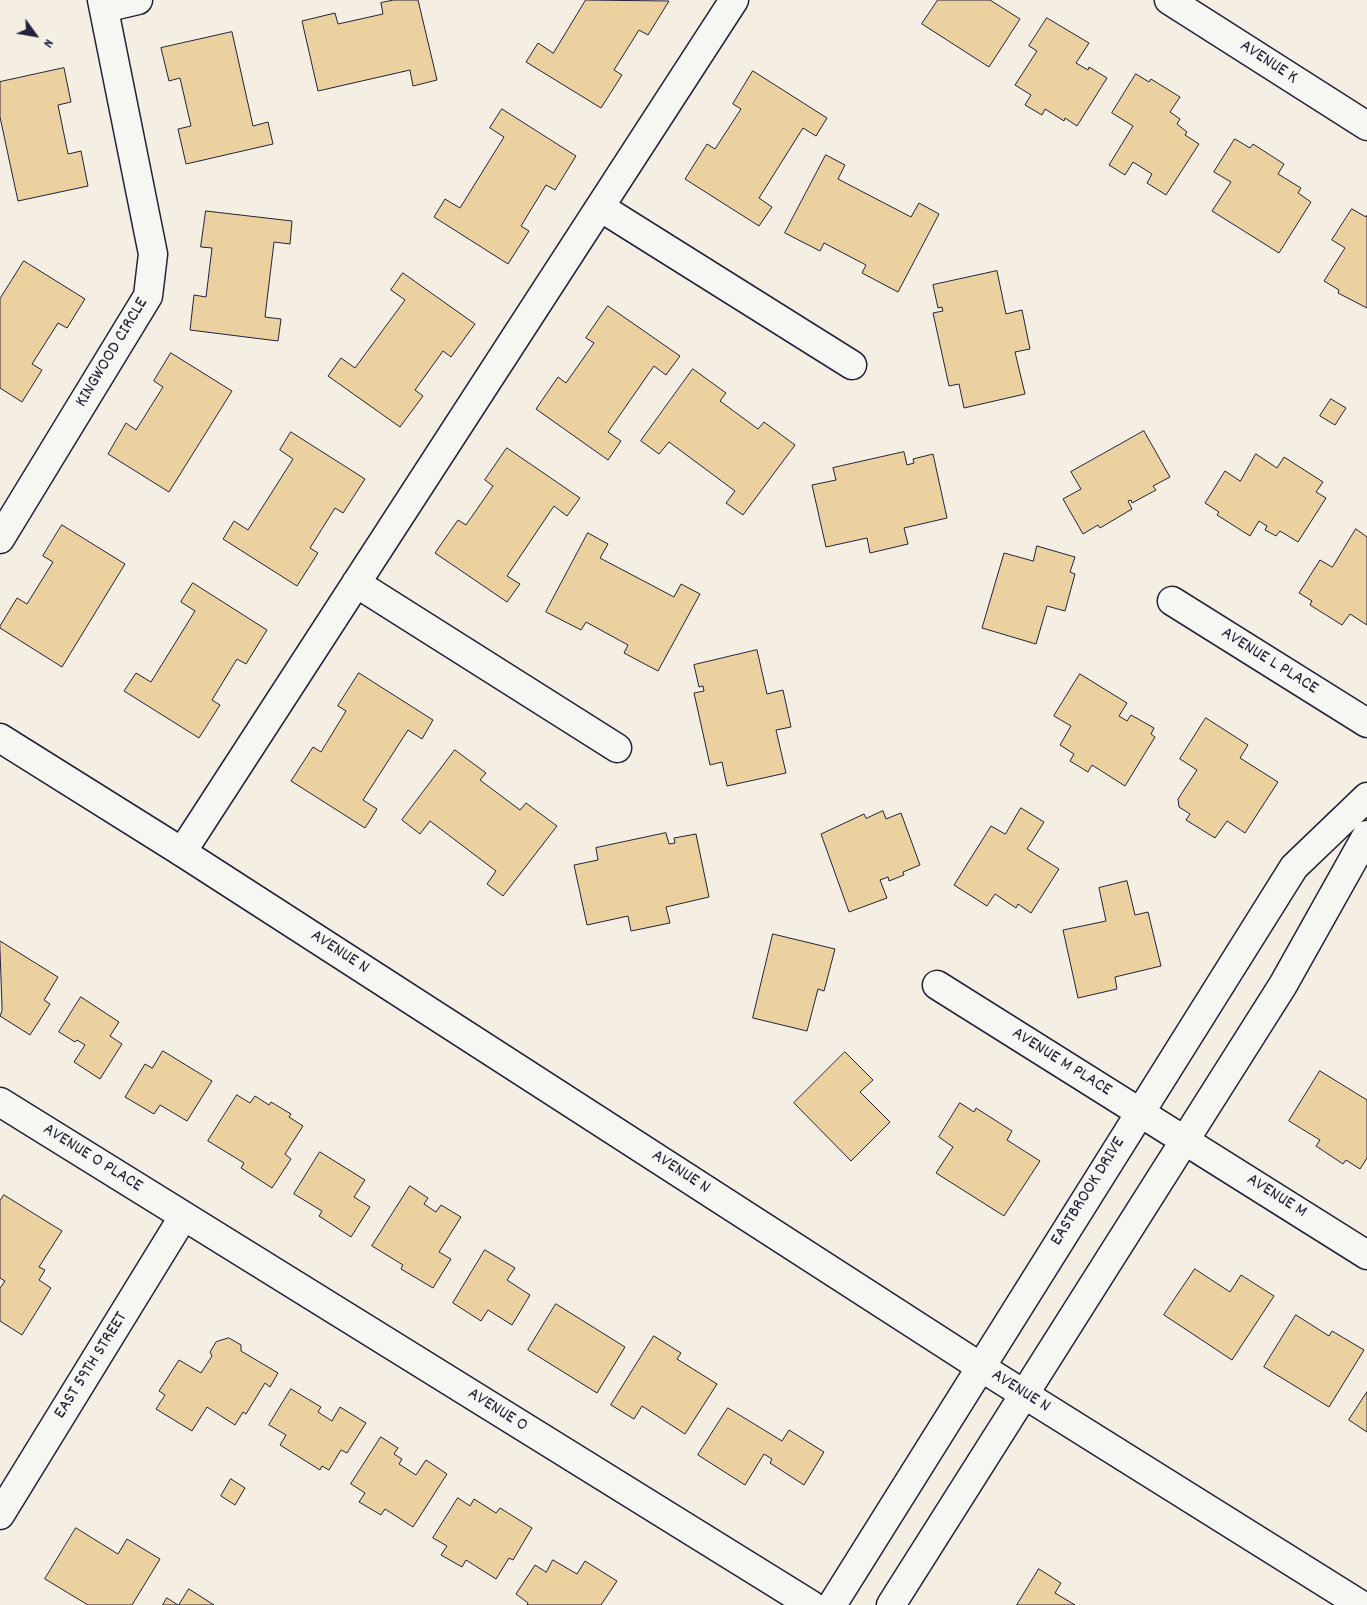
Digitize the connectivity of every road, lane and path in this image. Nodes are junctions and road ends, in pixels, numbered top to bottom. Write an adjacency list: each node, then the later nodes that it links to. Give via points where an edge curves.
1 (138, 0): 4 (street)
2 (734, 0): 6 (street)
3 (1170, 0): 5 (street, AVENUE K)
4 (103, 4): 8 (street, KINGWOOD CIRCLE, via 153,254 148,296)
5 (1367, 126)
6 (600, 207): 7 (street); 9 (street)
7 (852, 365)
8 (0, 539)
9 (356, 583): 13 (street); 16 (street)
10 (1172, 601): 11 (street, AVENUE L PLACE)
11 (1367, 723)
12 (0, 738): 16 (street, AVENUE N)
13 (617, 748)
14 (1367, 796): 19 (street, EASTBROOK DRIVE, via 1294,867)
15 (1367, 835): 20 (street, via 1283,984)
16 (182, 852): 23 (street, AVENUE N)
17 (936, 985): 19 (street, AVENUE M PLACE)
18 (0, 1102): 21 (street, AVENUE O PLACE)
19 (1140, 1111): 20 (street, AVENUE M PLACE); 23 (street, EASTBROOK DRIVE)
20 (1186, 1140): 22 (street, AVENUE M); 24 (street)
21 (183, 1217): 25 (street, EAST 59TH STREET); 26 (street, AVENUE O)
22 (1367, 1255)
23 (979, 1366): 24 (street, AVENUE N); 27 (street, EASTBROOK DRIVE)
24 (1024, 1394): 28 (street); 29 (street, AVENUE N)
25 (0, 1515)
26 (811, 1605)
27 (832, 1605)
28 (891, 1605)
29 (1361, 1605)

